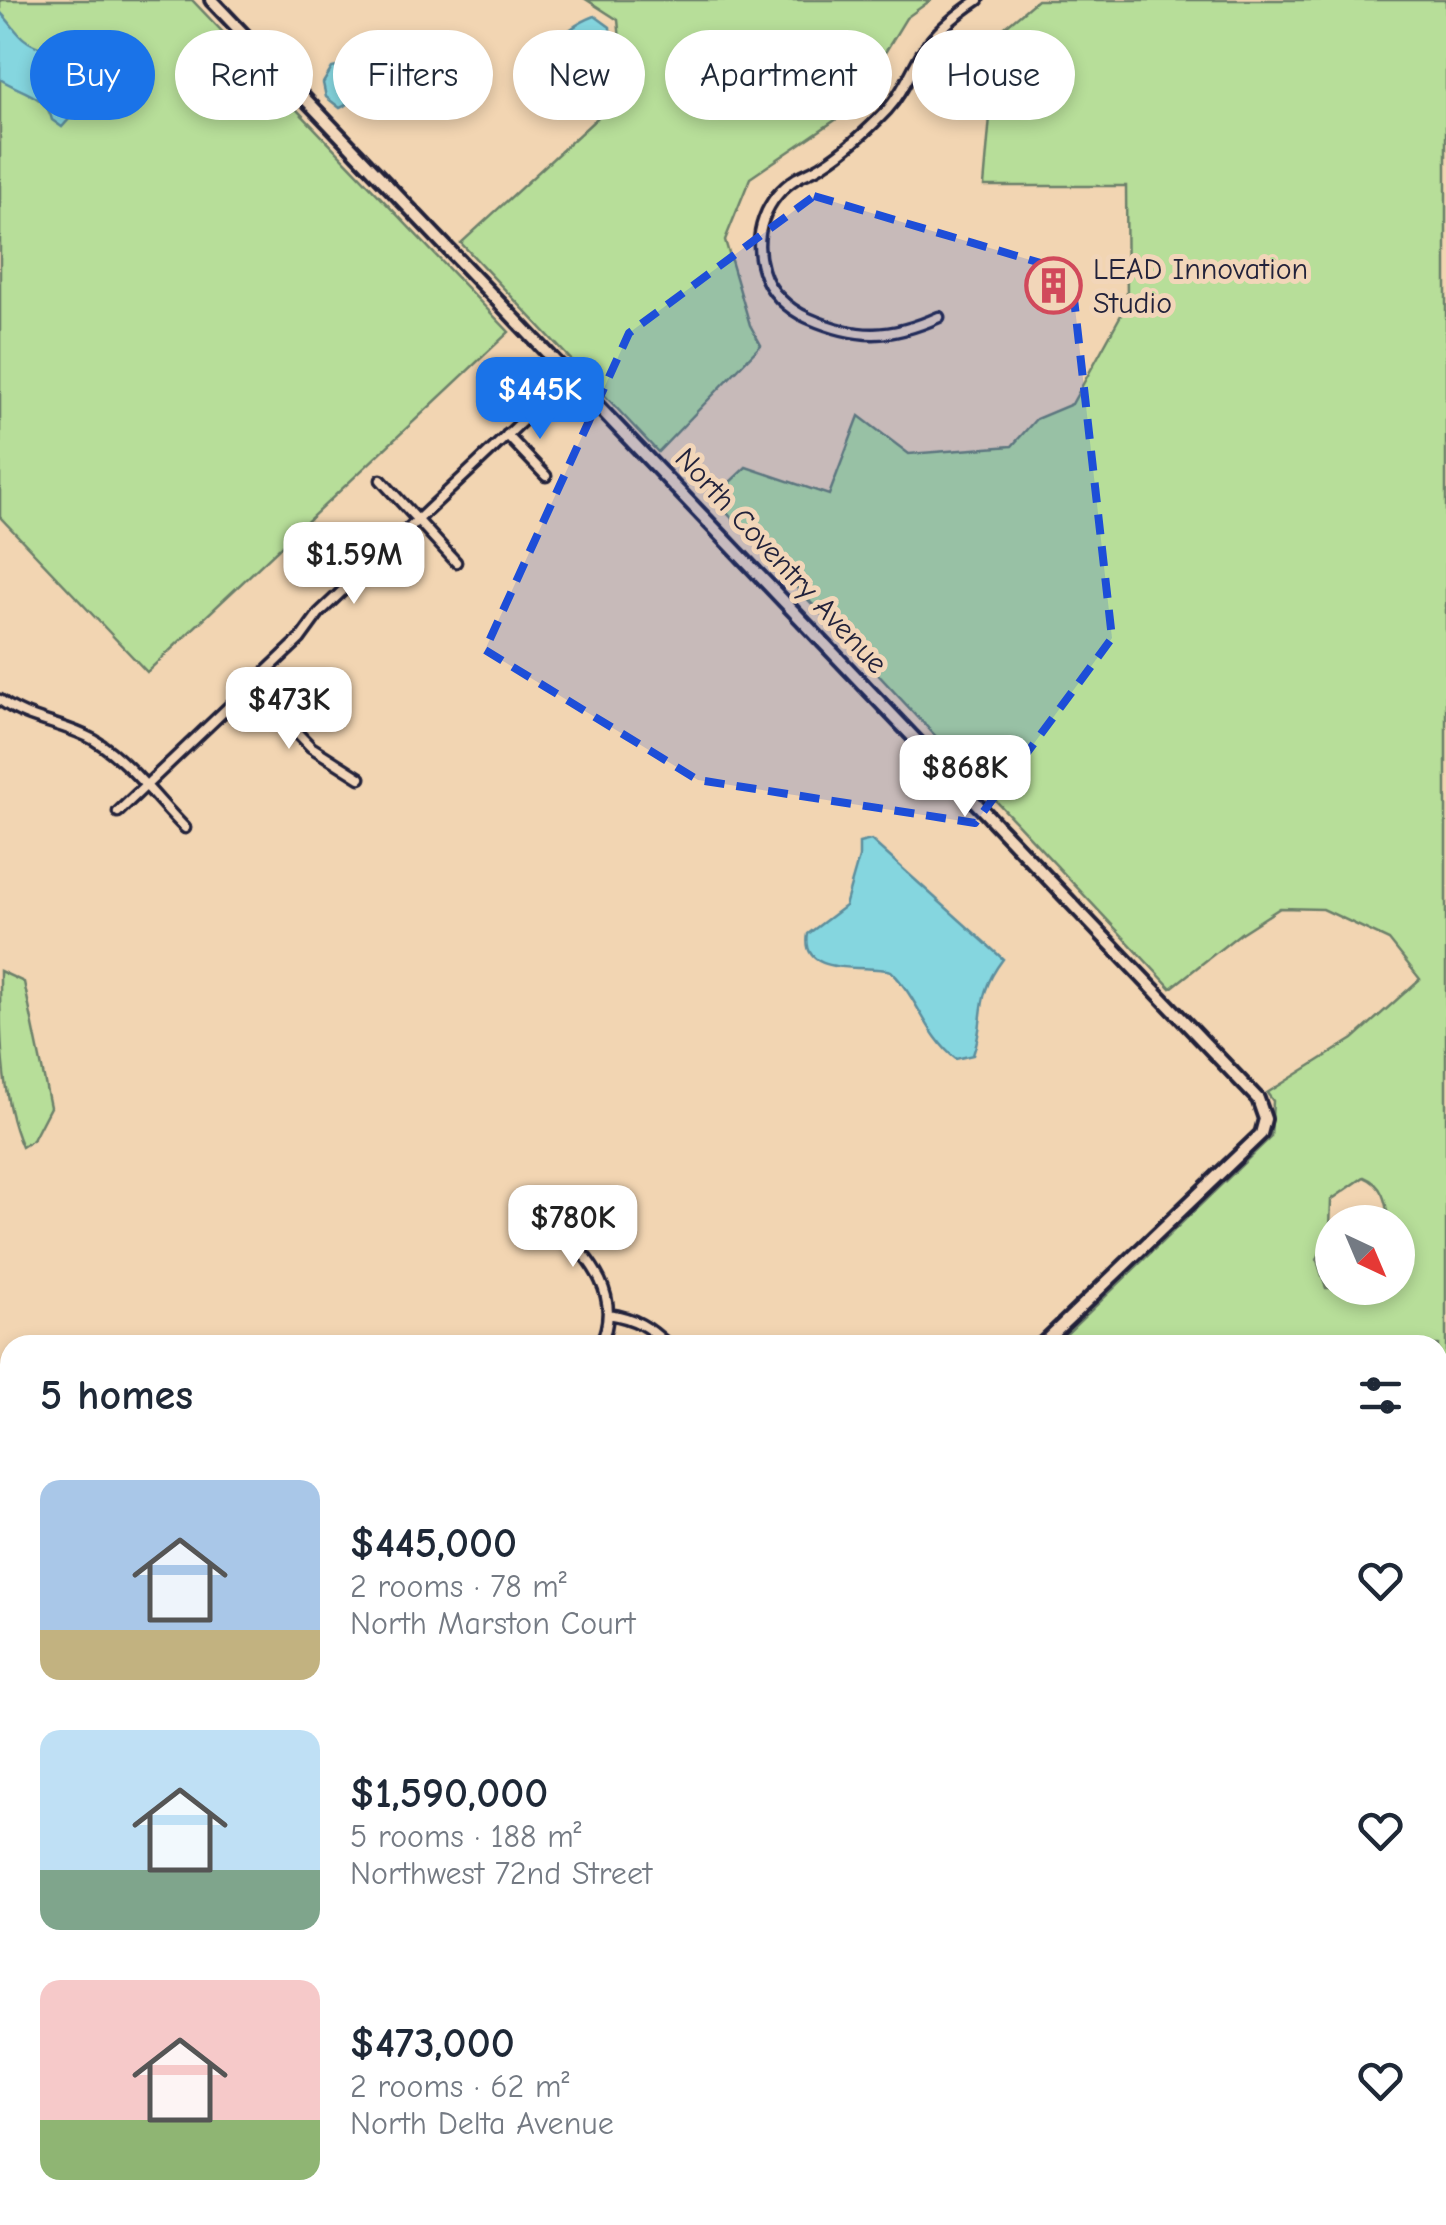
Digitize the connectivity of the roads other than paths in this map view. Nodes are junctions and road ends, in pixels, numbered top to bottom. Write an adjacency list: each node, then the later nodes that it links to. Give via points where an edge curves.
1 (211, 0): 4 (street, North Coventry Avenue)
2 (978, 0): 3 (street, via 939,30 891,106 856,141 777,196 762,219 758,242 765,278 780,298 828,327 889,335)
3 (939, 317)
4 (568, 378): 5 (street); 20 (street, North Coventry Avenue, via 1258,1100 1265,1119 1261,1134)
5 (507, 435): 6 (street); 8 (street)
6 (546, 476)
7 (381, 480): 8 (street)
8 (417, 521): 9 (street); 10 (street)
9 (456, 562)
10 (251, 685): 12 (street, via 311,747); 13 (street)
11 (0, 700): 13 (street, via 21,715 95,741)
12 (360, 778)
13 (145, 787): 14 (street); 15 (street)
14 (118, 812)
15 (185, 828)
16 (553, 1220): 17 (street, via 600,1276)
17 (608, 1314): 18 (street); 19 (street, via 646,1324)
18 (603, 1335)
19 (658, 1335)
20 (1051, 1335)

